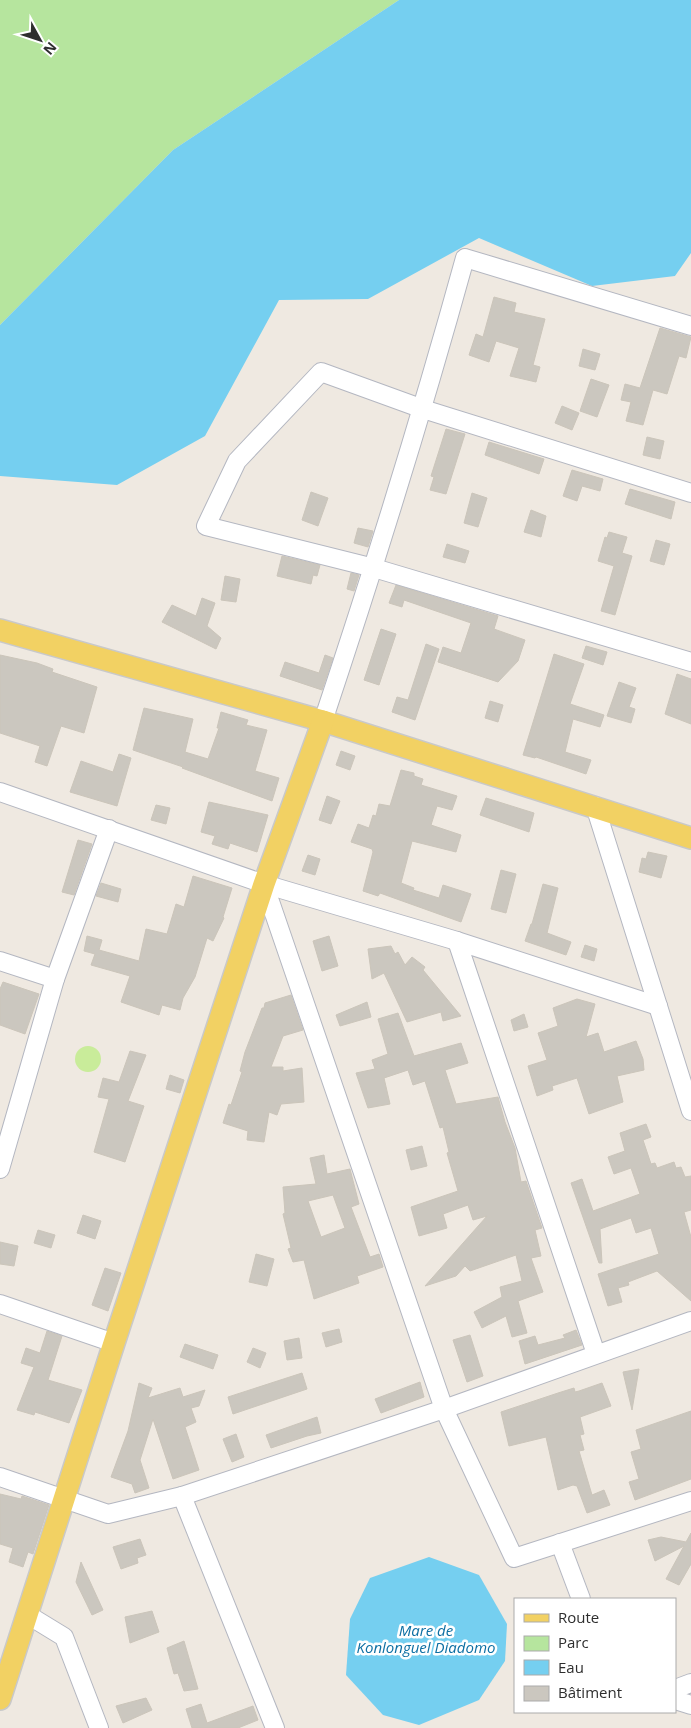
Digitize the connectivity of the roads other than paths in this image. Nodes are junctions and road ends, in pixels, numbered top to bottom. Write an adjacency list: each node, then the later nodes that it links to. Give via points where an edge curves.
1 (691, 326): 2 (street, via 465,258)
2 (423, 408): 3 (street); 4 (street); 4 (street, via 321,372 237,461 206,526)
3 (691, 493)
4 (374, 568): 6 (street); 7 (street)
5 (0, 630): 7 (main road)
6 (691, 662)
7 (323, 721): 9 (main road); 12 (main road)
8 (0, 792): 10 (street)
9 (595, 806): 11 (main road); 16 (street)
10 (109, 829): 12 (street); 15 (street)
11 (691, 838)
12 (264, 884): 13 (street); 22 (main road); 24 (street)
13 (458, 941): 16 (street); 23 (street)
14 (0, 961): 15 (street)
15 (55, 979): 18 (street)
16 (658, 1006): 17 (street)
17 (691, 1111)
18 (6, 1131): 19 (street)
19 (0, 1169)
20 (0, 1304): 22 (street)
21 (691, 1322): 23 (street)
22 (114, 1343): 27 (main road)
23 (596, 1354): 24 (street)
24 (444, 1409): 26 (street); 29 (street, via 514,1558)
25 (0, 1477): 27 (street)
26 (182, 1496): 27 (street, via 108,1514); 38 (street)
27 (65, 1499): 31 (main road)
28 (691, 1501): 29 (street)
29 (560, 1543): 30 (street)
30 (581, 1598)
31 (28, 1615): 34 (main road); 37 (street, via 64,1638)
32 (691, 1683): 33 (street)
33 (676, 1689)
34 (0, 1699)
35 (676, 1700): 36 (street)
36 (691, 1705)
37 (99, 1728)
38 (275, 1728)

